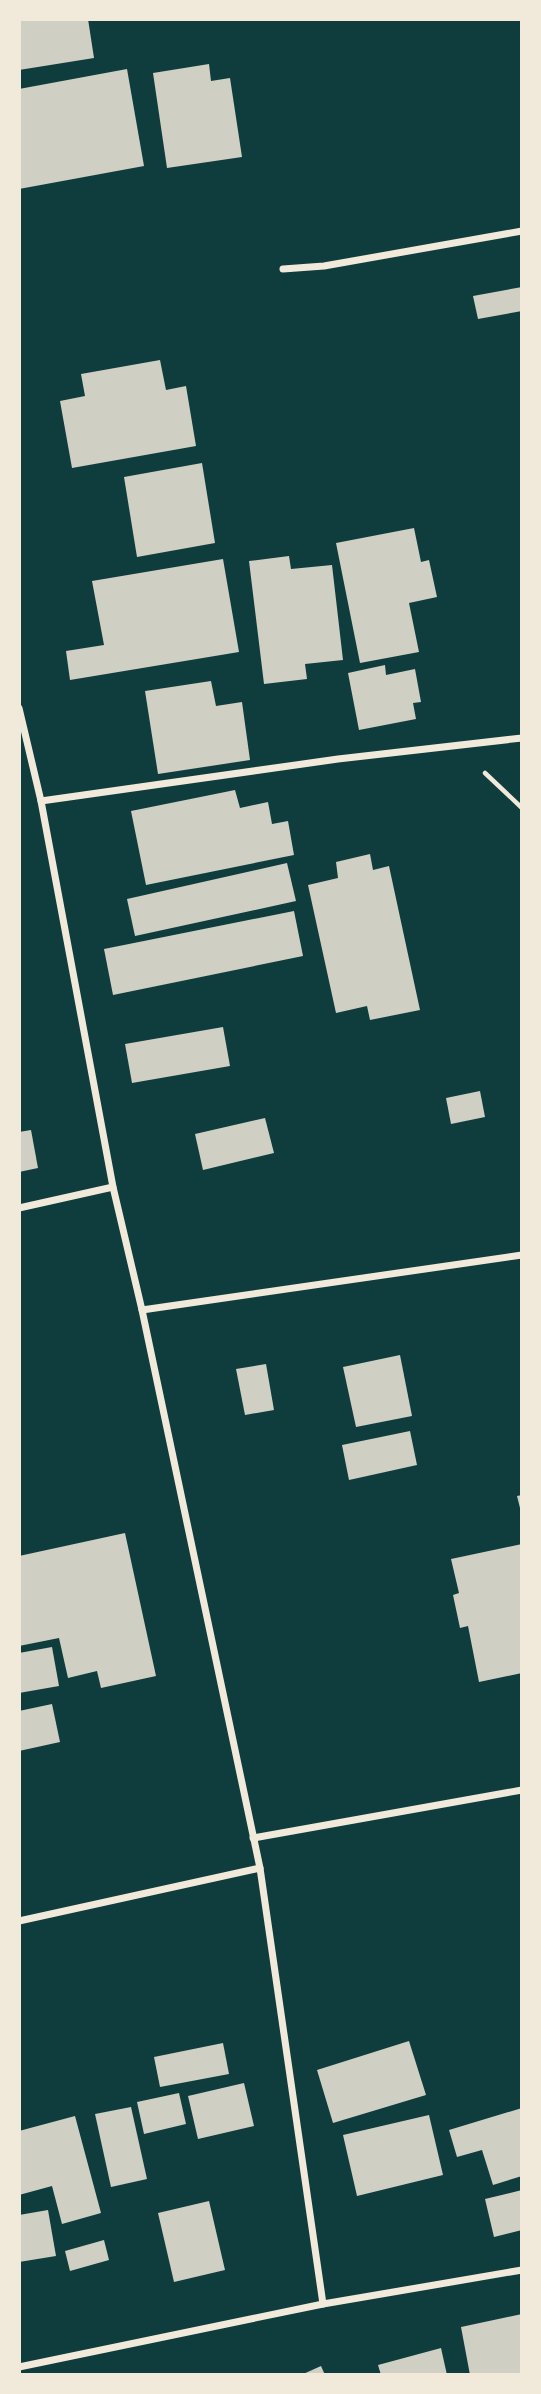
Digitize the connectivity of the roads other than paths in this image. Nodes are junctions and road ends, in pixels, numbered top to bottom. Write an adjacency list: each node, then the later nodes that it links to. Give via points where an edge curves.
1 (522, 231): 2 (street, via 324,266)
2 (283, 268)
3 (19, 708): 5 (street)
4 (522, 738): 5 (street)
5 (41, 801): 6 (street)
6 (113, 1188): 7 (street); 9 (street)
7 (19, 1208)
8 (522, 1255): 9 (street)
9 (142, 1310): 11 (street)
10 (522, 1790): 11 (street)
11 (253, 1838): 12 (street)
12 (260, 1868): 13 (street); 15 (street)
13 (19, 1921)
14 (522, 2270): 15 (street)
15 (323, 2304): 16 (street)
16 (19, 2367)

